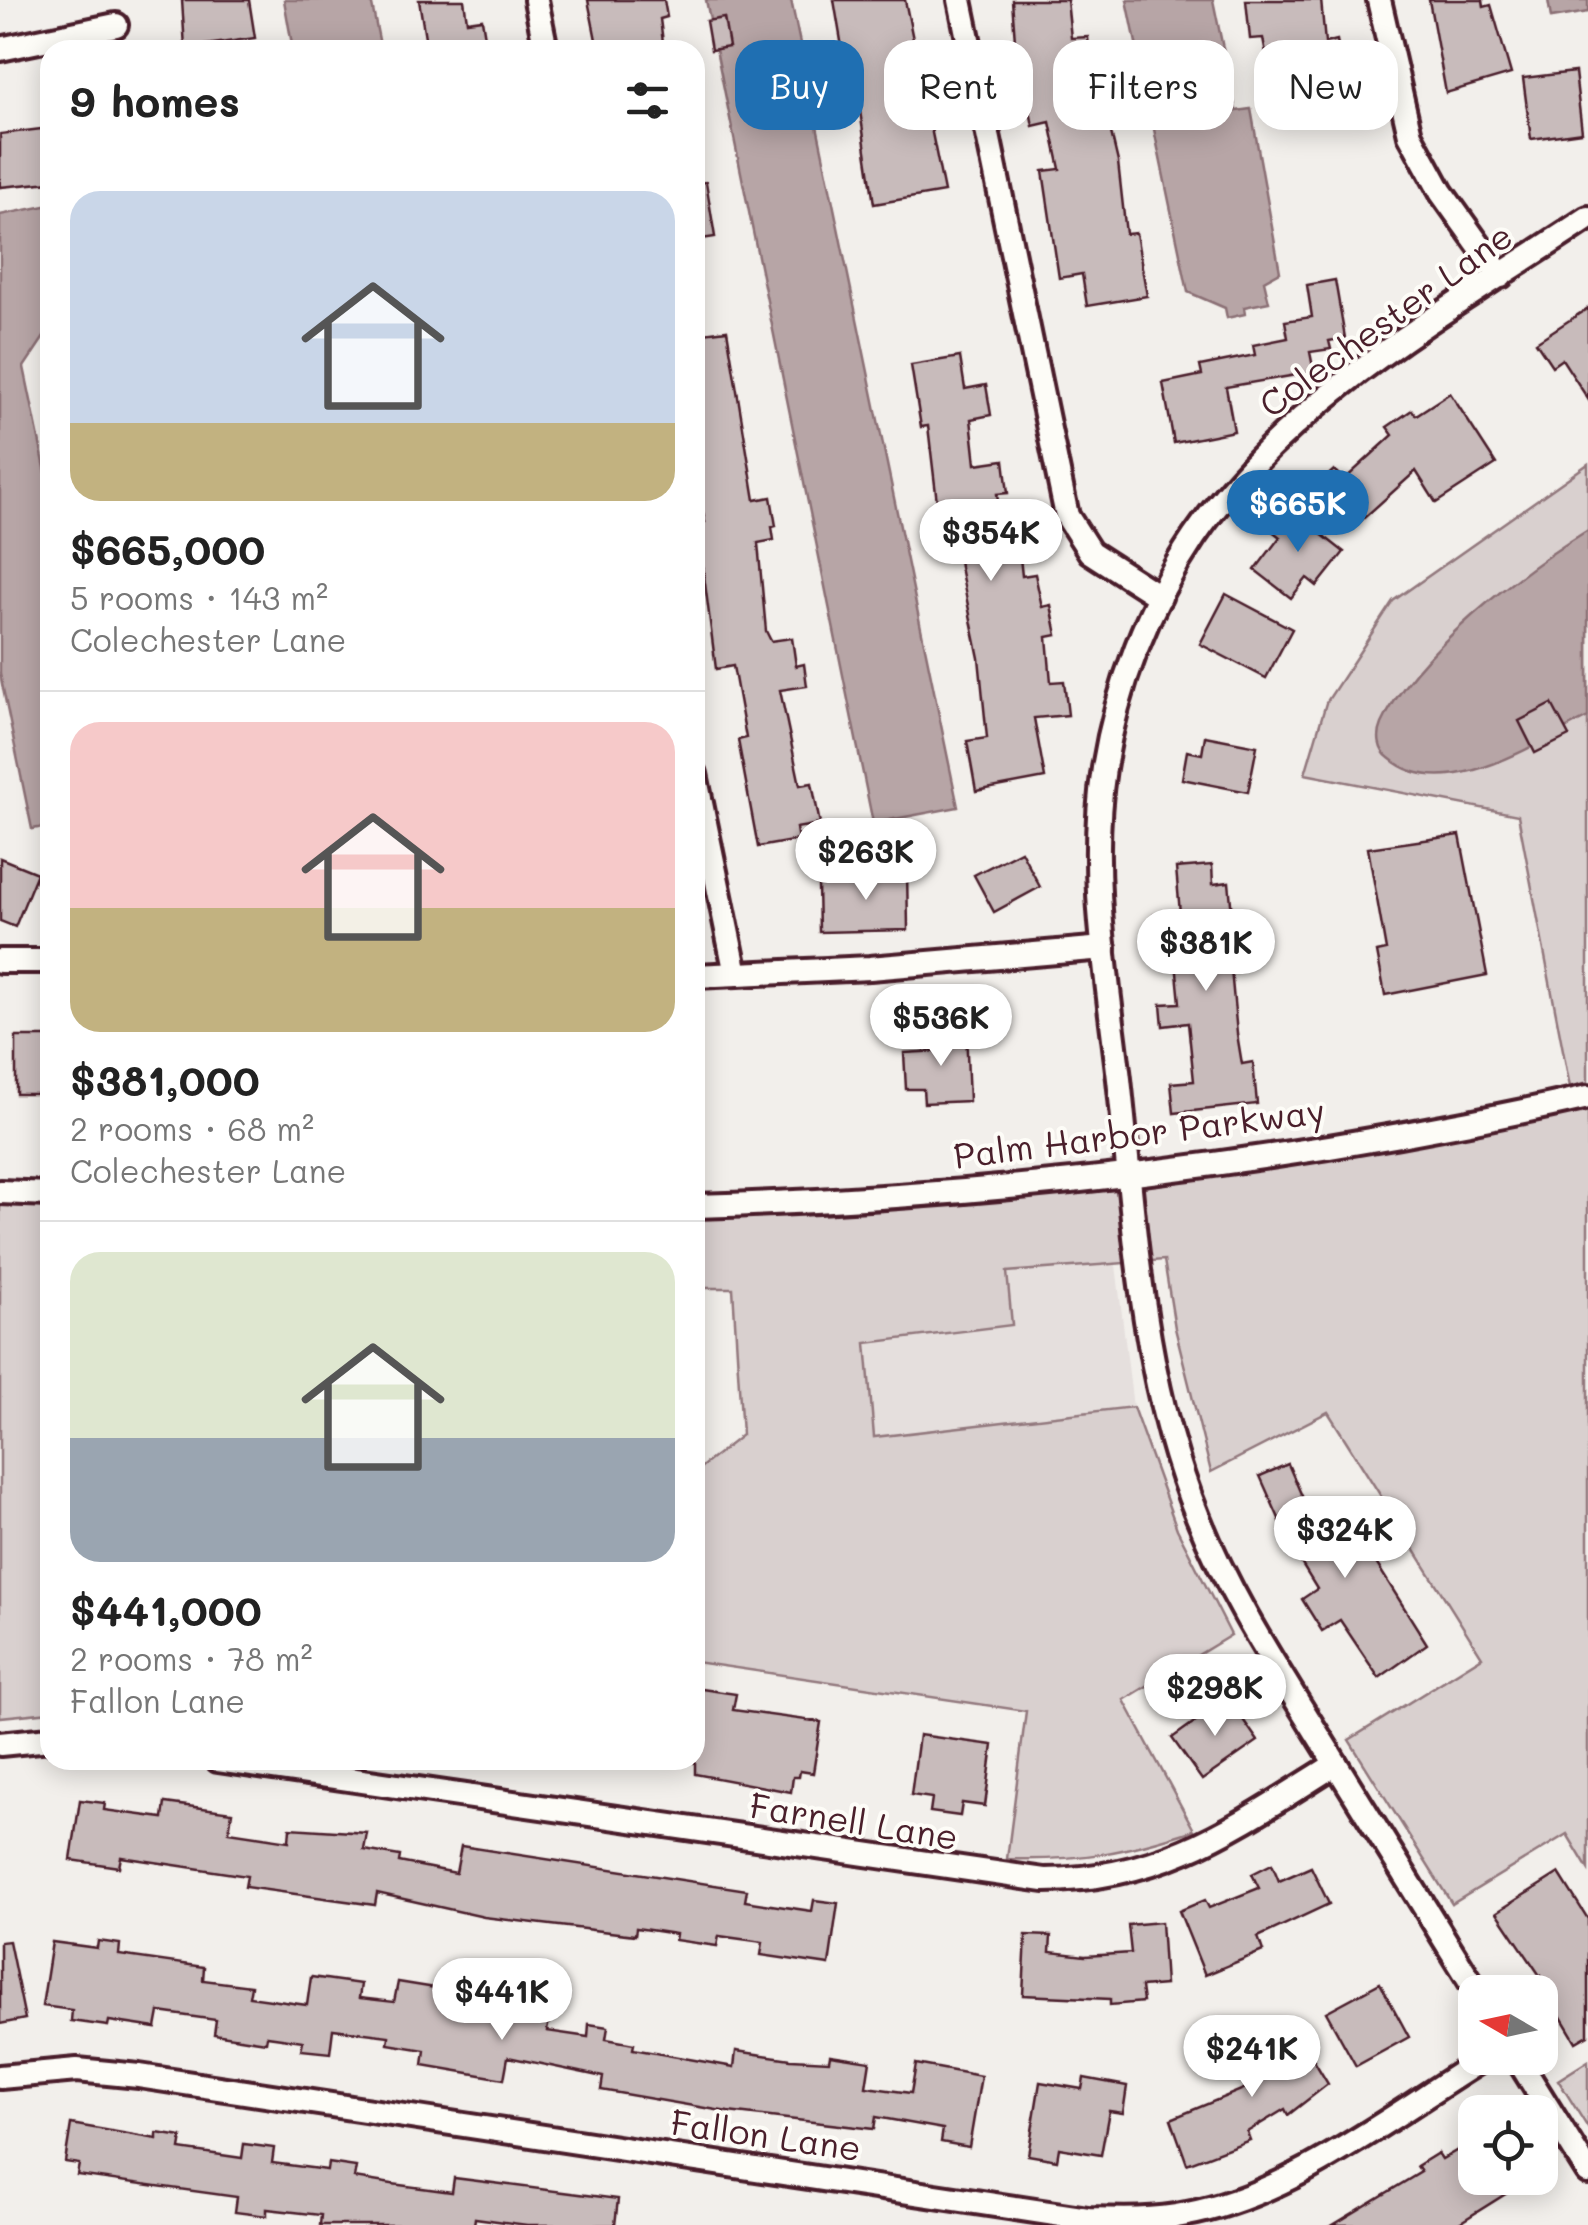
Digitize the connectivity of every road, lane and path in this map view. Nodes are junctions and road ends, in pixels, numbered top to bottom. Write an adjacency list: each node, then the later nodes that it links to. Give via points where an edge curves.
1 (536, 0): 6 (street)
2 (960, 0): 11 (street, via 1067,516 1090,552)
3 (1379, 0): 10 (street, via 1410,135)
4 (116, 25): 5 (street)
5 (44, 40)
6 (544, 40)
7 (40, 41): 8 (street)
8 (0, 49)
9 (1588, 218): 10 (street, Colechester Lane)
10 (1501, 276): 11 (street, Colechester Lane, via 1339,389 1266,450 1193,539)
11 (1160, 597): 13 (street, Colechester Lane, via 1124,684 1104,767 1098,869)
12 (705, 823): 16 (street)
13 (1104, 948): 16 (street); 19 (street, Colechester Lane)
14 (0, 961): 15 (street)
15 (40, 961)
16 (736, 974): 17 (street)
17 (705, 976)
18 (1588, 1097): 19 (street, Palm Harbor Parkway, via 1410,1132)
19 (1129, 1174): 22 (street, Palm Harbor Parkway, via 826,1202); 25 (street, Colechester Lane, via 1153,1362 1182,1477 1235,1596)
20 (0, 1192): 21 (street)
21 (40, 1194)
22 (705, 1206)
23 (40, 1741): 24 (street)
24 (0, 1744)
25 (1336, 1764): 26 (street, Farnell Lane, via 1172,1860 1121,1875 1044,1880); 27 (street, Colechester Lane)
26 (287, 1770)
27 (1466, 1975)
28 (1458, 2074): 30 (street, Fallon Lane, via 1280,2183 1187,2215 1128,2220 139,2076 77,2070)
29 (1528, 2075): 31 (street)
30 (0, 2077)
31 (1588, 2172)

